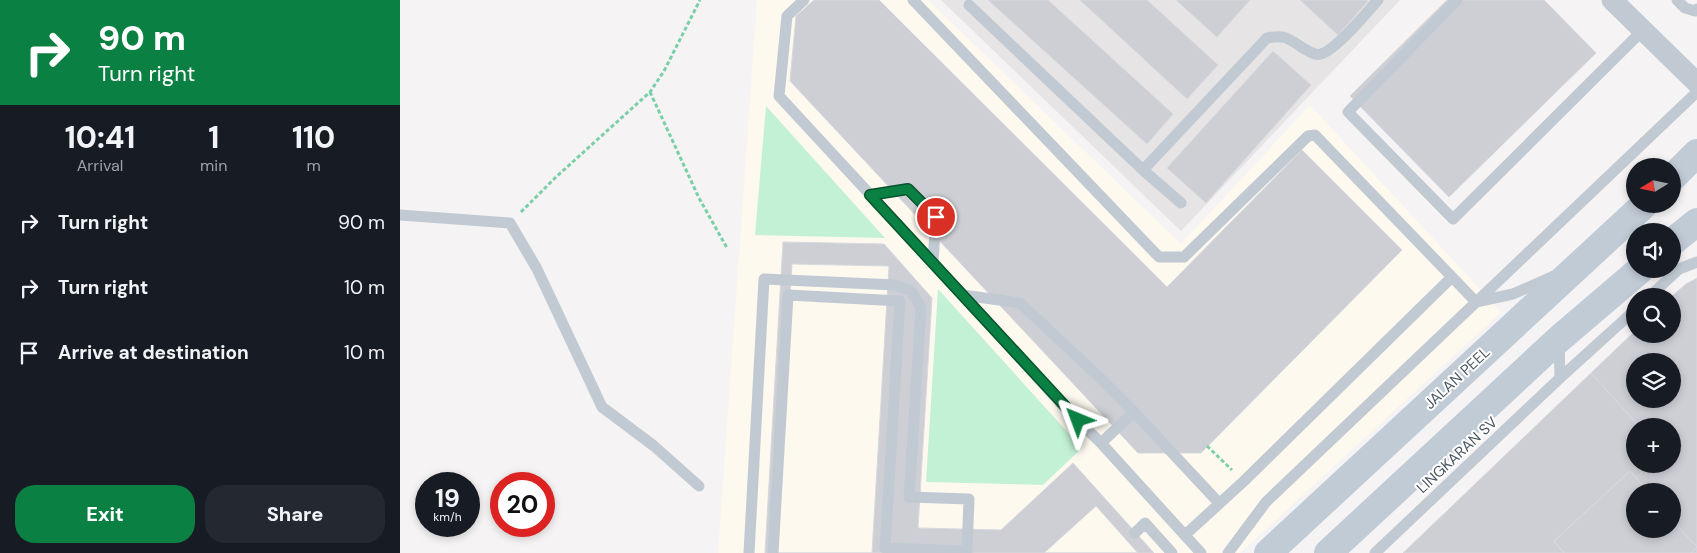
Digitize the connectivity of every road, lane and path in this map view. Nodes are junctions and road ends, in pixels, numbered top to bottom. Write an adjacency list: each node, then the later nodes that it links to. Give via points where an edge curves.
1 (700, 0): 12 (path)
2 (804, 0): 19 (lane, via 787,16 779,96)
3 (913, 0): 30 (lane, via 1160,258 1184,257 1308,136 1315,136)
4 (1378, 0): 16 (lane, via 1331,49 1320,55 1312,54 1286,36 1268,38)
5 (1457, 0): 10 (lane, via 1348,112 1453,219)
6 (1612, 0): 10 (street)
7 (1677, 0): 9 (lane, via 1685,8)
8 (968, 5): 16 (lane)
9 (1697, 9)
10 (1643, 30): 11 (street)
11 (1697, 83)
12 (650, 92): 24 (path); 27 (path, via 699,198)
13 (1697, 92): 34 (lane)
14 (1697, 153): 15 (street)
15 (1681, 169)
16 (1143, 170): 20 (lane)
17 (1697, 173): 18 (street)
18 (1681, 181)
19 (870, 195): 28 (lane); 28 (lane, via 908,189 936,217)
20 (1181, 203)
21 (1636, 213): 26 (street, JALAN PEEL)
22 (400, 214): 24 (lane)
23 (1697, 222): 25 (street)
24 (510, 223): 40 (lane, via 537,269 602,407 654,446)
25 (1681, 235)
26 (1600, 246): 34 (lane, via 1556,276 1513,294); 49 (street, JALAN PEEL)
27 (727, 248)
28 (933, 262): 33 (lane)
29 (1697, 262): 32 (lane, via 1679,270)
30 (1452, 277): 34 (lane); 41 (lane)
31 (1631, 278): 36 (street)
32 (1659, 288)
33 (963, 295): 38 (lane, via 1020,303); 39 (lane)
34 (1476, 302): 48 (lane, via 1266,502)
35 (1626, 318): 37 (lane, LINGKARAN SV)
36 (1559, 340): 37 (lane); 50 (street)
37 (1560, 378): 51 (lane, LINGKARAN SV)
38 (1134, 412): 39 (lane); 41 (lane)
39 (1101, 443): 43 (lane)
40 (698, 486)
41 (1219, 503): 43 (lane)
42 (1135, 532): 46 (lane, via 1145,523)
43 (1185, 535): 47 (lane)
44 (749, 553): 45 (lane, via 764,280 896,285 911,292 921,307 908,497 969,499 967,551 884,548 900,301 788,295)
45 (773, 553)
46 (1172, 553)
47 (1201, 553)
48 (1228, 553)
49 (1268, 553)
50 (1328, 553)
51 (1375, 553)

